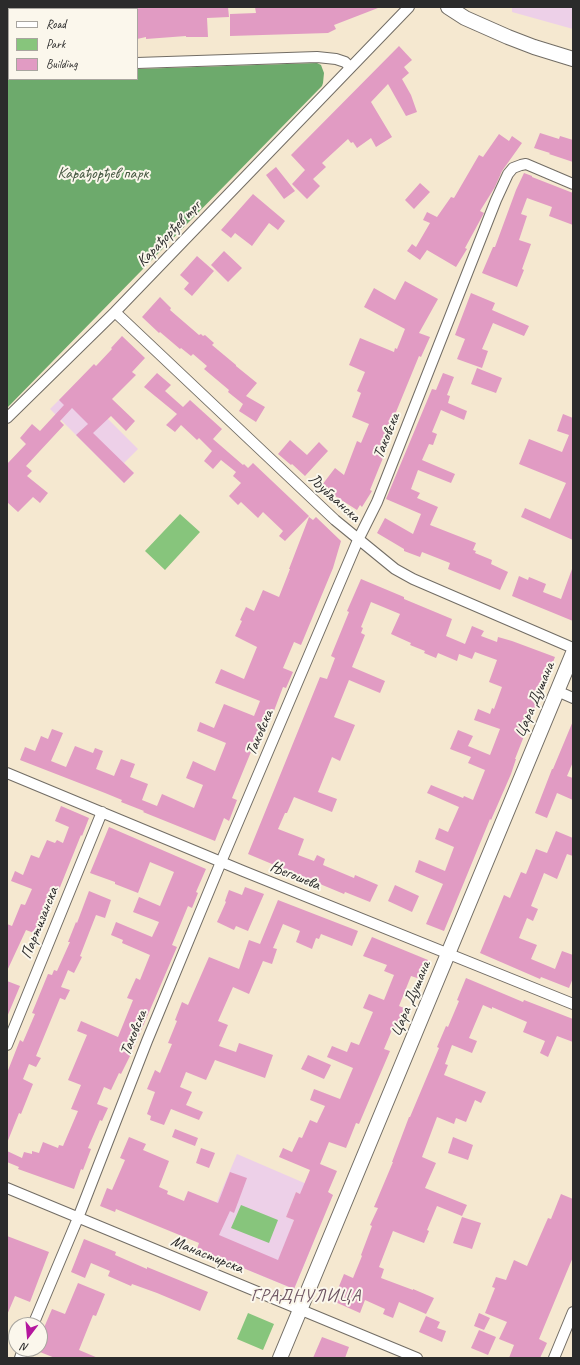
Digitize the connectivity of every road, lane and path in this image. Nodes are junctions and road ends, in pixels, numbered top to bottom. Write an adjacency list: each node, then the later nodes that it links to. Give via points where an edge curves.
1 (409, 7): 5 (street, Карађорђев трг)
2 (448, 7): 3 (street, via 502,35)
3 (573, 59)
4 (138, 63): 5 (street, via 317,57 336,59)
5 (350, 67): 7 (street, Карађорђев трг)
6 (573, 184): 9 (street, Таковска, via 526,164 511,171 496,200 377,502)
7 (115, 312): 8 (street, Карађорђев трг); 9 (street, Љубљанска)
8 (7, 418)
9 (358, 540): 10 (street, Љубљанска, via 395,569 413,579); 16 (street, Таковска)
10 (573, 648)
11 (573, 653): 12 (street, Цара Душана)
12 (557, 691): 13 (street); 17 (street, Цара Душана)
13 (573, 698)
14 (7, 772): 15 (street, Његошева)
15 (102, 812): 16 (street, Његошева); 19 (street, Партизанска)
16 (221, 862): 17 (street, Његошева); 21 (street, Таковска)
17 (448, 954): 18 (street, Његошева); 22 (street, Цара Душана)
18 (573, 1004)
19 (7, 1045)
20 (7, 1188): 21 (street, Манастирска)
21 (78, 1218): 22 (street, Манастирска); 24 (street, Таковска)
22 (300, 1310): 25 (street, Цара Душана); 26 (street, Манастирска)
23 (573, 1312): 27 (street)
24 (36, 1317)
25 (280, 1358)
26 (417, 1358)
27 (554, 1358)

